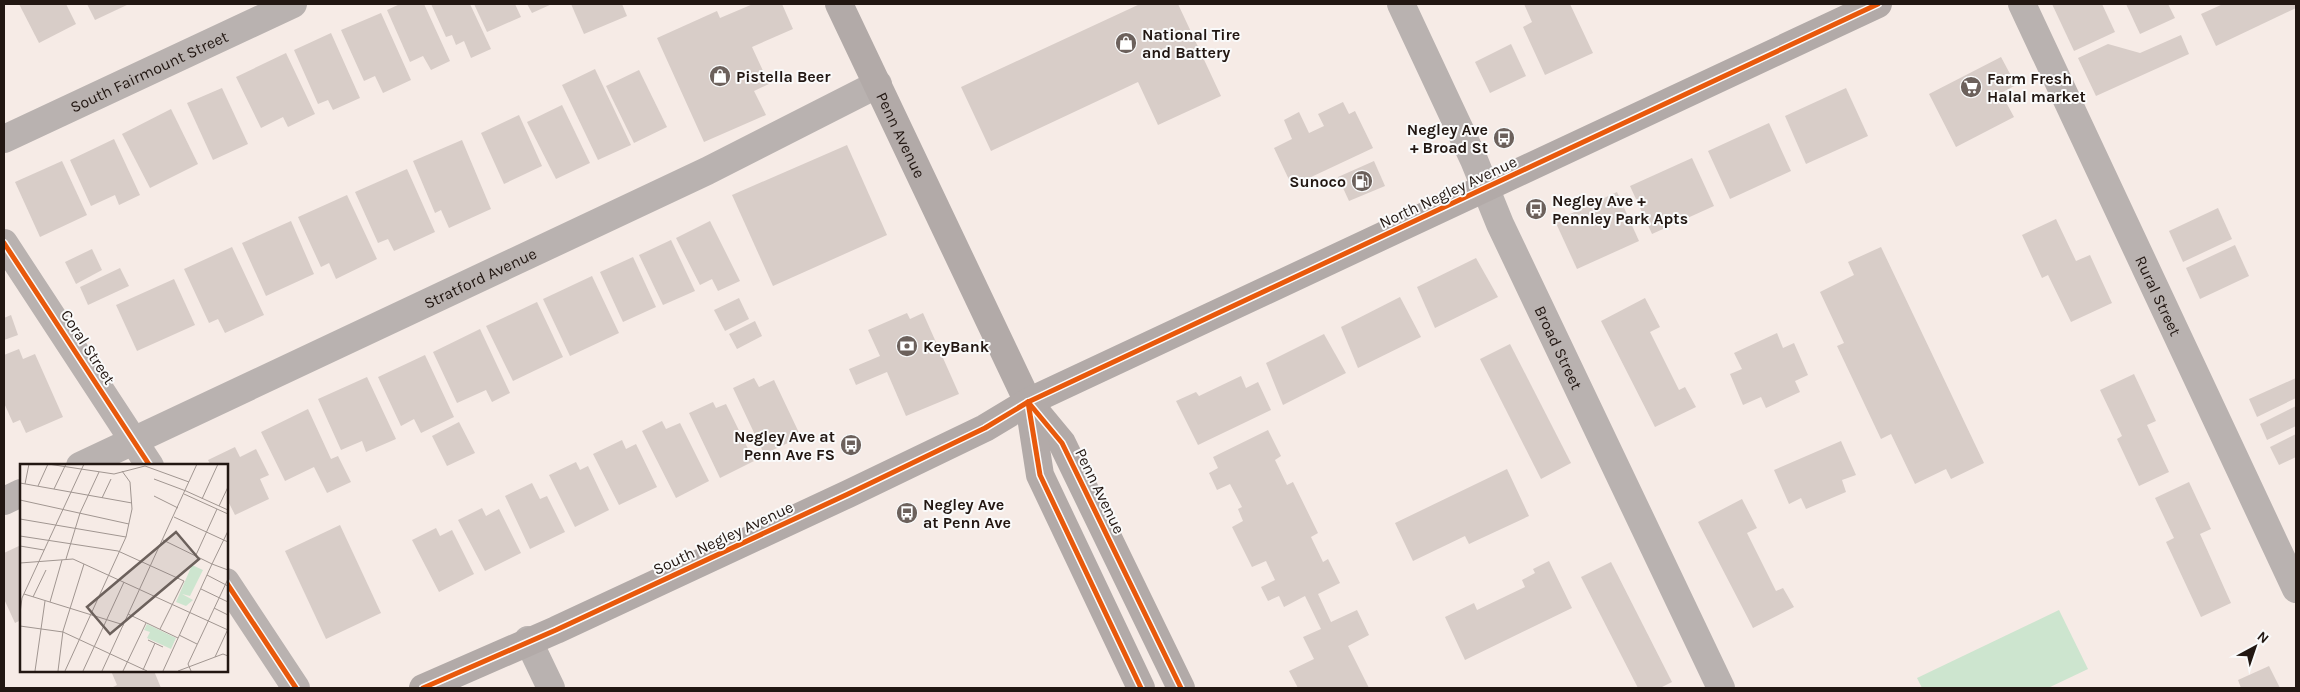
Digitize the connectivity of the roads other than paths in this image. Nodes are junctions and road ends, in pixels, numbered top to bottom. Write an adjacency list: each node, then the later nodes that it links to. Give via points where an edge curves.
1 (293, 4): 7 (street, South Fairmount Street)
2 (839, 4): 6 (main road, Penn Avenue)
3 (1401, 4): 8 (street, Broad Street, via 1474,160)
4 (1878, 4): 8 (main road, North Negley Avenue)
5 (2022, 4): 17 (street, Rural Street)
6 (878, 84): 10 (main road, Penn Avenue); 11 (street, Stratford Avenue, via 707,171)
7 (4, 139)
8 (1484, 189): 10 (main road, North Negley Avenue); 24 (street, Broad Street)
9 (4, 243): 11 (street, Coral Street)
10 (1028, 402): 18 (main road, South Negley Avenue, via 985,428 864,486 556,630); 22 (main road, Penn Avenue, via 1040,475); 23 (main road, Penn Avenue, via 1062,443)
11 (134, 440): 12 (street, Stratford Avenue); 13 (street, Coral Street)
12 (84, 464)
13 (149, 464)
14 (20, 493): 15 (street)
15 (4, 501)
16 (228, 585): 19 (street)
17 (2296, 589)
18 (528, 640): 20 (main road, South Negley Avenue); 21 (street)
19 (296, 688)
20 (423, 688)
21 (551, 688)
22 (1142, 688)
23 (1181, 688)
24 (1721, 688)

